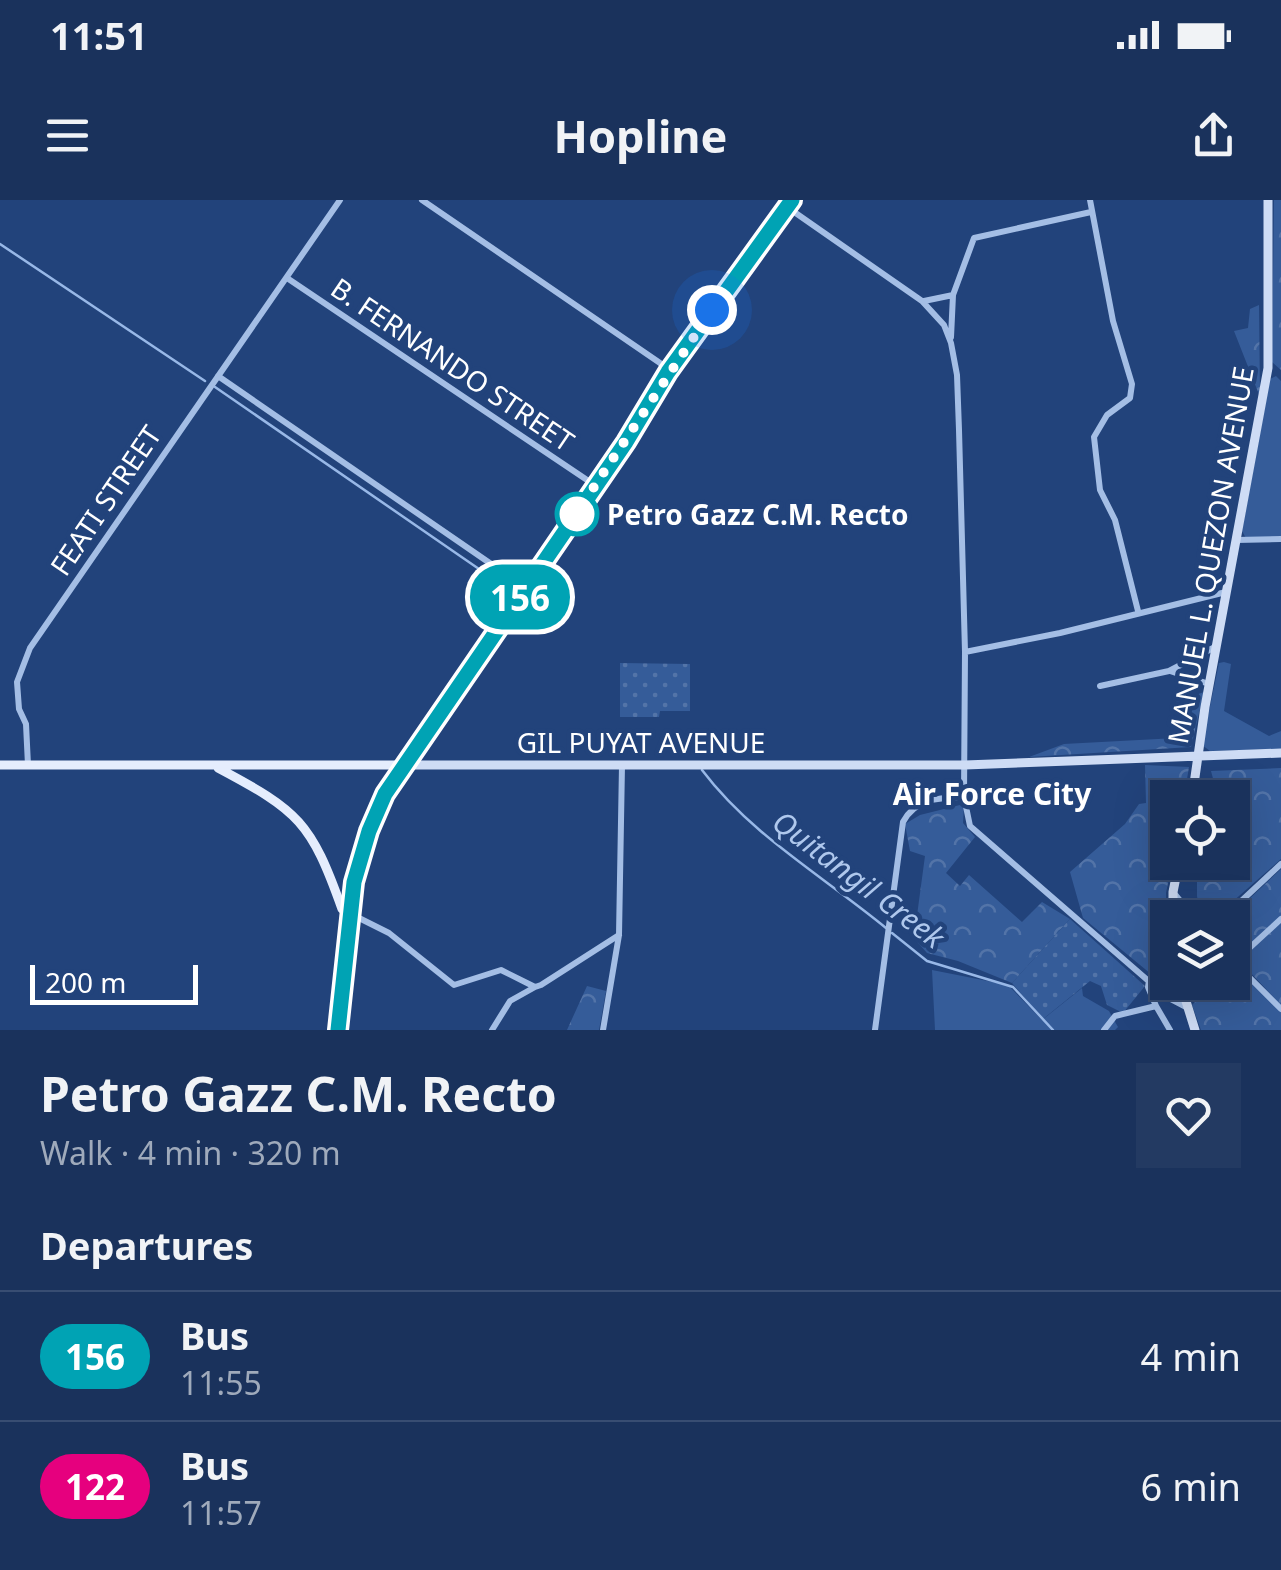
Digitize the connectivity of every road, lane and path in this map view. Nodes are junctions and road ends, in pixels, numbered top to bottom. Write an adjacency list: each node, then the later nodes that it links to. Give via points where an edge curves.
1 (340, 200): 7 (street, FEATI STREET)
2 (422, 200): 12 (street)
3 (1090, 200): 6 (street)
4 (1268, 200): 11 (main road, MANUEL L. QUEZON AVENUE)
5 (789, 203): 9 (street); 12 (main road)
6 (1092, 212): 8 (street, via 974,238); 20 (street, via 1132,384 1130,398 1107,415 1094,437 1100,490 1115,520)
7 (287, 278): 14 (street, FEATI STREET); 15 (street, B. FERNANDO STREET)
8 (952, 295): 9 (street); 10 (street)
9 (922, 301): 10 (street)
10 (951, 343): 22 (street)
11 (1268, 368): 13 (main road); 17 (main road, MANUEL L. QUEZON AVENUE)
12 (668, 372): 15 (main road)
13 (1280, 372)
14 (218, 376): 18 (street); 29 (street, FEATI STREET, via 25,657 17,695)
15 (596, 486): 18 (main road)
16 (1281, 538): 17 (street)
17 (1236, 540): 19 (main road, MANUEL L. QUEZON AVENUE)
18 (526, 588): 30 (main road)
19 (1226, 592): 20 (street); 21 (main road, MANUEL L. QUEZON AVENUE)
20 (1138, 611): 22 (street)
21 (1216, 647): 23 (street); 24 (main road, MANUEL L. QUEZON AVENUE)
22 (965, 652): 31 (street)
23 (1169, 671): 24 (street); 25 (street)
24 (1209, 684): 27 (main road, MANUEL L. QUEZON AVENUE)
25 (1100, 686)
26 (1281, 753): 27 (main road, GIL PUYAT AVENUE)
27 (1197, 756): 31 (main road, GIL PUYAT AVENUE); 34 (main road, MANUEL L. QUEZON AVENUE)
28 (0, 765): 29 (main road, GIL PUYAT AVENUE)
29 (28, 765): 33 (main road, GIL PUYAT AVENUE)
30 (403, 765): 32 (main road, GIL PUYAT AVENUE); 33 (main road, GIL PUYAT AVENUE); 42 (main road, via 369,831)
31 (965, 765): 32 (main road, GIL PUYAT AVENUE); 35 (street)
32 (622, 766): 44 (street)
33 (216, 767): 42 (main road, via 292,813 314,841 342,910)
34 (1194, 780)
35 (964, 797): 47 (street, via 970,826); 57 (street, via 932,798 904,818)
36 (1281, 864): 41 (street)
37 (1175, 880): 38 (main road)
38 (1172, 892): 39 (main road); 40 (street)
39 (1172, 900)
40 (1179, 900)
41 (1242, 900)
42 (350, 914): 48 (street, via 394,937 449,984 500,970); 54 (main road)
43 (1281, 919): 45 (street)
44 (618, 935): 48 (street); 56 (street)
45 (1250, 947)
46 (1250, 979): 53 (street)
47 (1149, 981): 51 (street); 52 (street)
48 (535, 987): 55 (street, via 510,1001)
49 (1185, 1000): 51 (main road)
50 (1192, 1000): 51 (street)
51 (1187, 1005): 60 (main road)
52 (1156, 1006): 58 (street, via 1115,1016); 59 (street)
53 (1281, 1009)
54 (338, 1030)
55 (492, 1030)
56 (603, 1030)
57 (875, 1030)
58 (1104, 1030)
59 (1170, 1030)
60 (1195, 1030)

